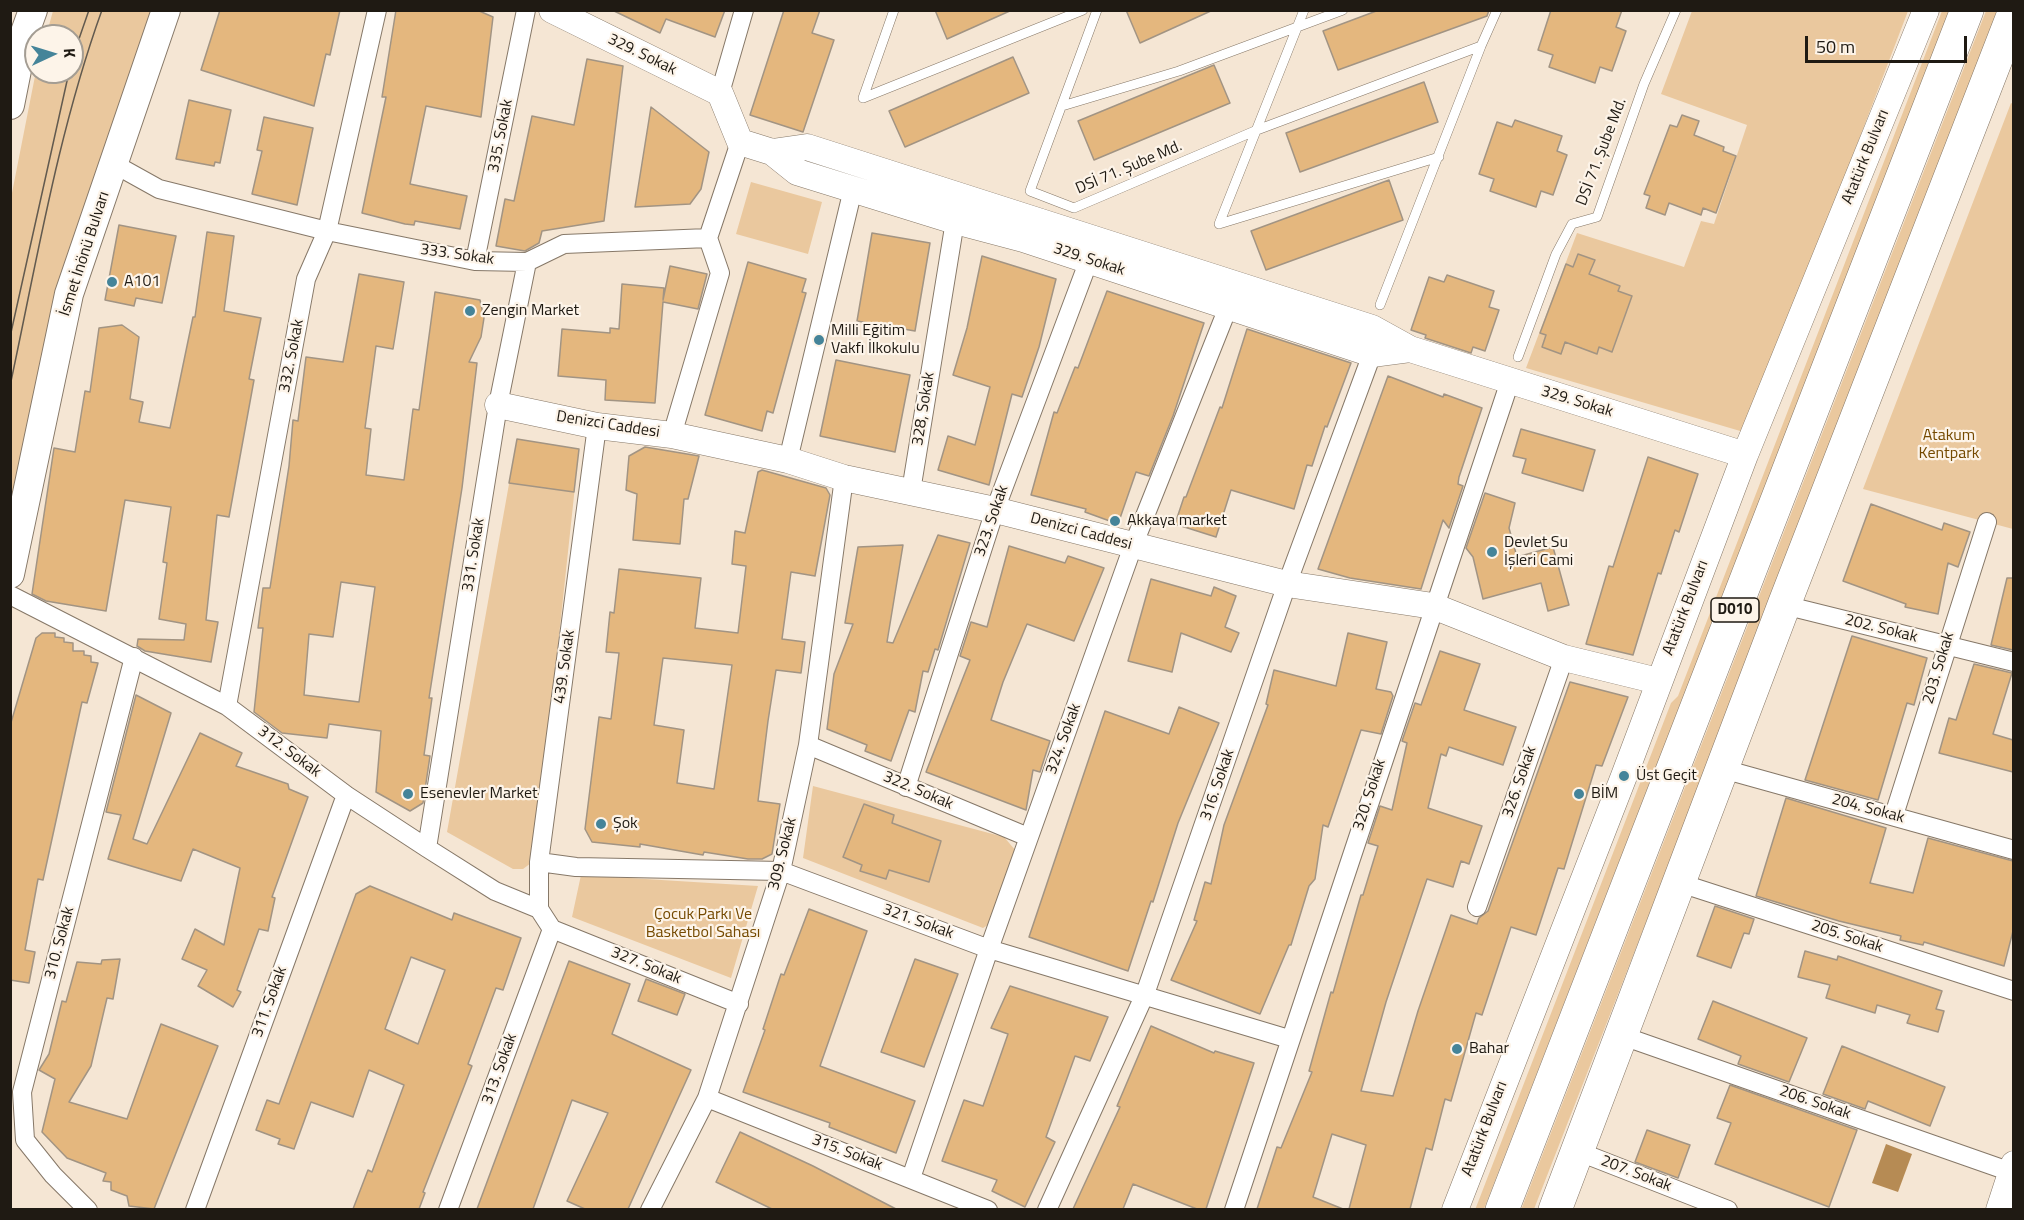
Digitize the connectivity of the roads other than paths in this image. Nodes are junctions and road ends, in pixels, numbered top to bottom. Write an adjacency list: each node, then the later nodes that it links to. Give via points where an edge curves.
1 (166, 10): 27 (main road, İsmet İnönü Bulvarı)
2 (377, 10): 30 (street, 332. Sokak)
3 (526, 10): 33 (street, 335. Sokak)
4 (552, 10): 20 (street, 329. Sokak)
5 (744, 10): 20 (street)
6 (894, 10): 7 (lane, via 863,98)
7 (1083, 10)
8 (1097, 10): 22 (lane, DSİ 71. Şube Md.)
9 (1304, 10): 17 (lane)
10 (1343, 10): 17 (lane)
11 (1497, 10): 18 (lane)
12 (1676, 10): 39 (lane, DSİ 71. Şube Md., via 1644,84 1597,217 1572,224 1556,254)
13 (1926, 10): 43 (street, Atatürk Bulvarı)
14 (1967, 10): 93 (highway, D010)
15 (2013, 13): 19 (highway, D010)
16 (22, 26): 21 (main road)
17 (1298, 26): 22 (lane, via 1179,71); 23 (lane)
18 (1480, 46): 23 (lane, DSİ 71. Şube Md.); 26 (lane)
19 (2003, 72): 53 (highway, D010)
20 (720, 93): 24 (street)
21 (10, 105)
22 (1062, 106): 23 (lane, DSİ 71. Şube Md., via 1030,191 1074,208)
23 (1257, 130): 26 (lane, via 1220,224)
24 (740, 142): 25 (street, 329. Sokak); 31 (street)
25 (772, 152): 28 (street, 329. Sokak, via 797,172); 37 (street, 329. Sokak, via 807,147 1372,328)
26 (1439, 157): 36 (lane)
27 (114, 164): 30 (street, 333. Sokak, via 159,189); 50 (main road, İsmet İnönü Bulvarı, via 69,294)
28 (854, 189): 29 (street, 329. Sokak); 44 (street)
29 (955, 221): 32 (street, 329. Sokak); 46 (street, 328, Sokak)
30 (327, 231): 33 (street, 333. Sokak); 60 (street, 332. Sokak, via 306,279)
31 (708, 238): 34 (street, 333. Sokak, via 564,244); 42 (street, via 720,273)
32 (1089, 260): 35 (street, 329. Sokak); 47 (street, 323. Sokak)
33 (476, 261): 34 (street, 333. Sokak)
34 (527, 262): 40 (street, 331. Sokak)
35 (1229, 305): 38 (street, 329. Sokak); 49 (street, 324. Sokak)
36 (1380, 305)
37 (1410, 349): 38 (street, 329. Sokak); 39 (street, 329. Sokak)
38 (1372, 354): 51 (street, 316. Sokak)
39 (1514, 369): 43 (street, 329. Sokak); 54 (street, 320. Sokak)
40 (498, 405): 41 (street, Denizci Caddesi); 67 (street, 331. Sokak)
41 (597, 426): 42 (street, Denizci Caddesi); 69 (street, 439. Sokak)
42 (672, 435): 44 (street, Denizci Caddesi)
43 (1745, 455): 59 (street, Atatürk Bulvarı)
44 (788, 460): 45 (street, Denizci Caddesi)
45 (844, 478): 46 (street, Denizci Caddesi); 61 (street, 309. Sokak)
46 (911, 491): 47 (street, Denizci Caddesi)
47 (995, 510): 49 (street, Denizci Caddesi); 63 (street, 323. Sokak)
48 (1987, 522): 55 (street, 203. Sokak)
49 (1133, 546): 51 (street, Denizci Caddesi); 66 (street, 324. Sokak)
50 (10, 574)
51 (1287, 584): 54 (street, Denizci Caddesi); 77 (street, 316. Sokak)
52 (10, 596): 56 (street, 312. Sokak)
53 (1784, 604): 55 (street, 202. Sokak); 62 (highway, D010)
54 (1433, 606): 57 (street, Denizci Caddesi); 80 (street, 320. Sokak)
55 (1946, 645): 58 (street, 202. Sokak); 65 (street, 203. Sokak)
56 (134, 657): 60 (street, 312. Sokak); 85 (street, 310. Sokak, via 22,1092 25,1140)
57 (1564, 658): 59 (street, Denizci Caddesi); 72 (street, 326. Sokak)
58 (2013, 662)
59 (1658, 681): 92 (street, Atatürk Bulvarı)
60 (227, 706): 64 (street, 312. Sokak)
61 (808, 745): 63 (street, 322. Sokak); 70 (street, 309. Sokak)
62 (1723, 769): 65 (street, 204. Sokak); 71 (highway, D010)
63 (906, 787): 66 (street, 322. Sokak)
64 (346, 795): 67 (street, 312. Sokak); 86 (street, 311. Sokak)
65 (1894, 815): 68 (street, 204. Sokak)
66 (1029, 837): 75 (street, 324. Sokak)
67 (427, 849): 73 (street, 312. Sokak, via 495,891)
68 (2013, 850)
69 (539, 862): 70 (street, 321. Sokak, via 576,867); 73 (street, 439. Sokak)
70 (781, 871): 75 (street, 321. Sokak); 78 (street, 309. Sokak)
71 (1680, 883): 76 (street, 205. Sokak); 79 (highway, D010)
72 (1477, 907)
73 (539, 909): 74 (street)
74 (552, 928): 78 (street, 327. Sokak); 87 (street, 313. Sokak)
75 (989, 949): 77 (street, 321. Sokak); 84 (street, 324. Sokak)
76 (2013, 991)
77 (1145, 994): 80 (street, 321. Sokak); 90 (street, 316. Sokak)
78 (739, 1004): 81 (street, 309. Sokak)
79 (1620, 1035): 82 (highway, D010); 83 (street, 206. Sokak)
80 (1289, 1039): 91 (street, 320. Sokak)
81 (707, 1098): 84 (street, 315. Sokak); 88 (street, 309. Sokak)
82 (1577, 1151): 94 (highway, D010); 95 (street, 207. Sokak)
83 (2012, 1168): 96 (street)
84 (911, 1178): 89 (street, 315. Sokak)
85 (87, 1209)
86 (195, 1209)
87 (448, 1209)
88 (650, 1209)
89 (988, 1209)
90 (1047, 1209)
91 (1234, 1209)
92 (1455, 1209)
93 (1502, 1209)
94 (1555, 1209)
95 (1728, 1209)
96 (2000, 1209)

